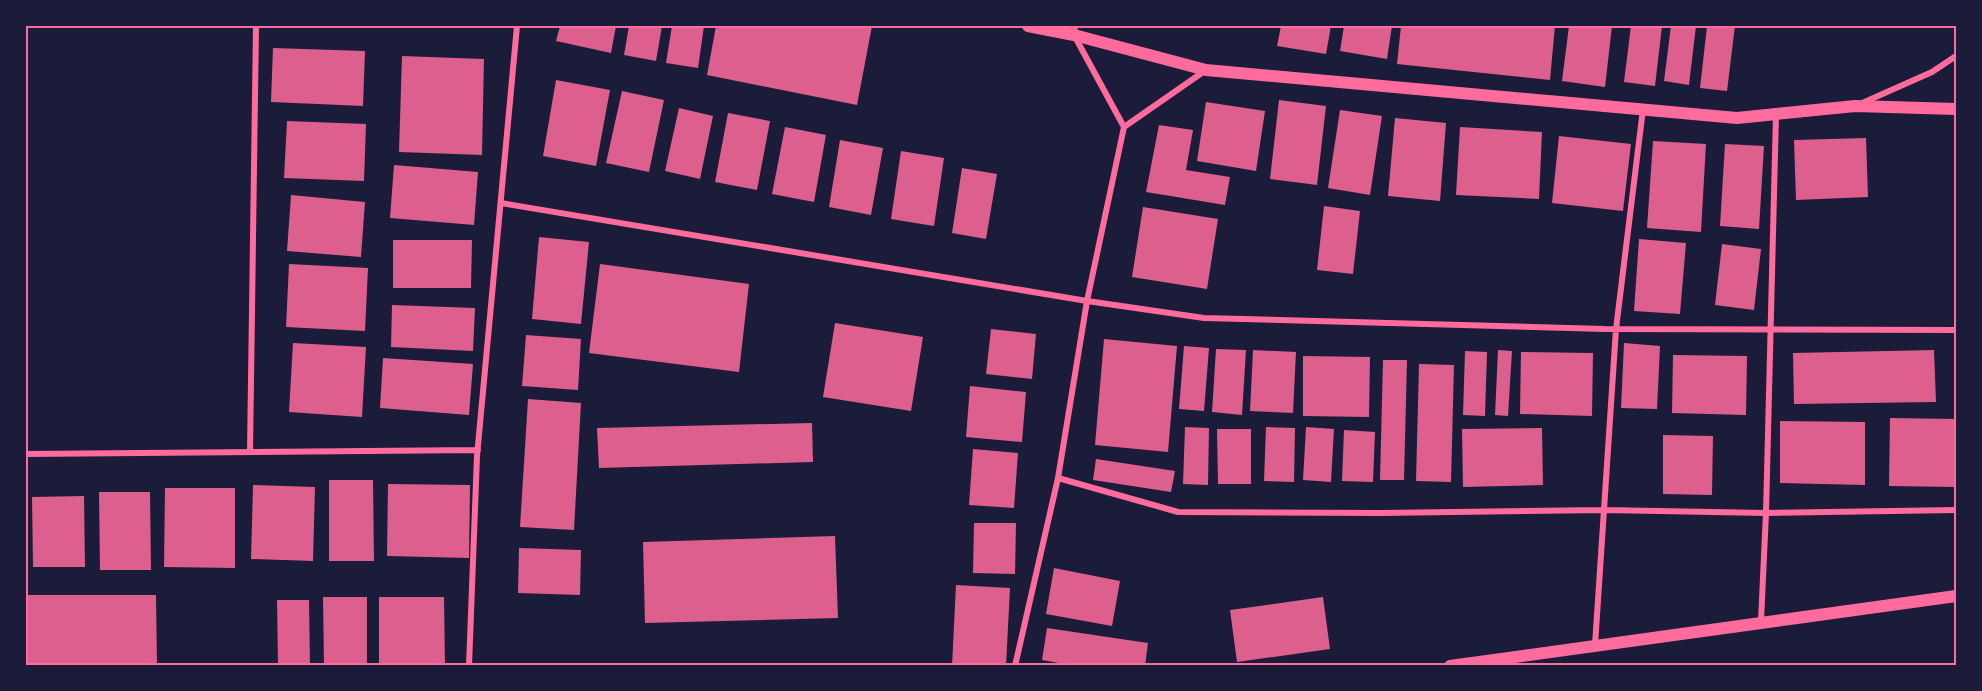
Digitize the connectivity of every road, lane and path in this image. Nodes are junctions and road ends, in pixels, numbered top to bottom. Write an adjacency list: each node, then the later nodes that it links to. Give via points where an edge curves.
1 (256, 26): 18 (street)
2 (517, 26): 12 (street)
3 (1028, 26): 4 (main road)
4 (1075, 30): 6 (main road); 11 (street)
5 (1956, 56): 7 (street, via 1932,72)
6 (1206, 70): 8 (main road); 11 (street)
7 (1855, 106): 9 (main road); 10 (main road)
8 (1643, 109): 10 (main road, via 1737,118); 14 (street)
9 (1956, 109)
10 (1776, 114): 15 (street)
11 (1124, 128): 13 (street)
12 (501, 203): 13 (street); 17 (street)
13 (1087, 301): 14 (street, via 1204,318); 20 (street)
14 (1616, 329): 15 (street); 21 (street)
15 (1771, 329): 16 (street); 23 (street)
16 (1956, 330)
17 (478, 450): 18 (street); 27 (street)
18 (250, 452): 19 (street)
19 (26, 454)
20 (1058, 478): 21 (street, via 1178,512); 28 (street)
21 (1604, 510): 23 (street); 26 (street)
22 (1956, 510): 23 (street)
23 (1766, 513): 25 (street)
24 (1956, 596): 25 (main road)
25 (1761, 621): 26 (main road)
26 (1594, 645): 29 (main road)
27 (469, 666)
28 (1015, 666)
29 (1450, 666)

